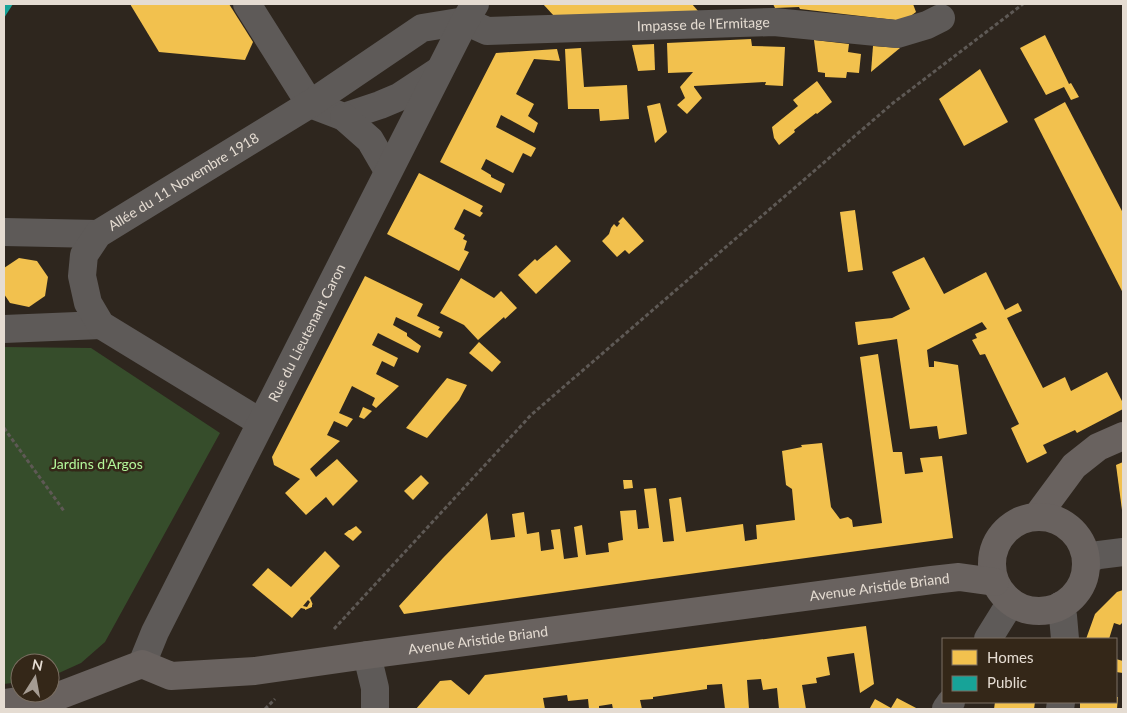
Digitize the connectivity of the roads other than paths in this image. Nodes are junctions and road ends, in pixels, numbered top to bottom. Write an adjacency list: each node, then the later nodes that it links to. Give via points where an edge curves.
1 (247, 4): 5 (street)
2 (470, 12): 3 (street, Impasse de l'Ermitage, via 487,31 774,22 897,34 927,26); 4 (street, Rue du Lieutenant Caron); 5 (street, Allée du 11 Novembre 1918, via 422,28)
3 (941, 18)
4 (440, 71): 6 (street, via 399,97); 7 (street, Rue du Lieutenant Caron)
5 (310, 104): 6 (street); 9 (street, Allée du 11 Novembre 1918)
6 (344, 117): 7 (street, via 370,140)
7 (388, 171): 12 (street, Rue du Lieutenant Caron)
8 (4, 232): 9 (street)
9 (98, 234): 10 (street, Allée du 11 Novembre 1918, via 84,255 82,276 88,303)
10 (101, 325): 11 (street); 12 (street, Allée du 11 Novembre 1918)
11 (4, 329)
12 (260, 422): 24 (street, Rue du Lieutenant Caron)
13 (1123, 436): 14 (main road, via 1098,447)
14 (1074, 466): 15 (main road); 16 (main road, via 1067,498)
15 (1037, 516): 16 (main road, via 1058,520); 19 (main road, via 1014,523 997,540 993,551)
16 (1067, 526): 18 (main road, via 1080,540)
17 (1123, 552): 18 (street)
18 (1086, 559): 20 (main road, via 1080,586 1072,598)
19 (999, 582): 20 (main road, via 1022,608 1035,611); 21 (street); 23 (main road, Avenue Aristide Briand, via 959,577)
20 (1060, 606): 22 (street)
21 (988, 638)
22 (1064, 638)
23 (367, 655): 24 (main road, Avenue Aristide Briand, via 255,671 171,676); 26 (street, via 375,688)
24 (142, 664): 25 (main road, via 61,695)
25 (4, 703)
26 (375, 709)

